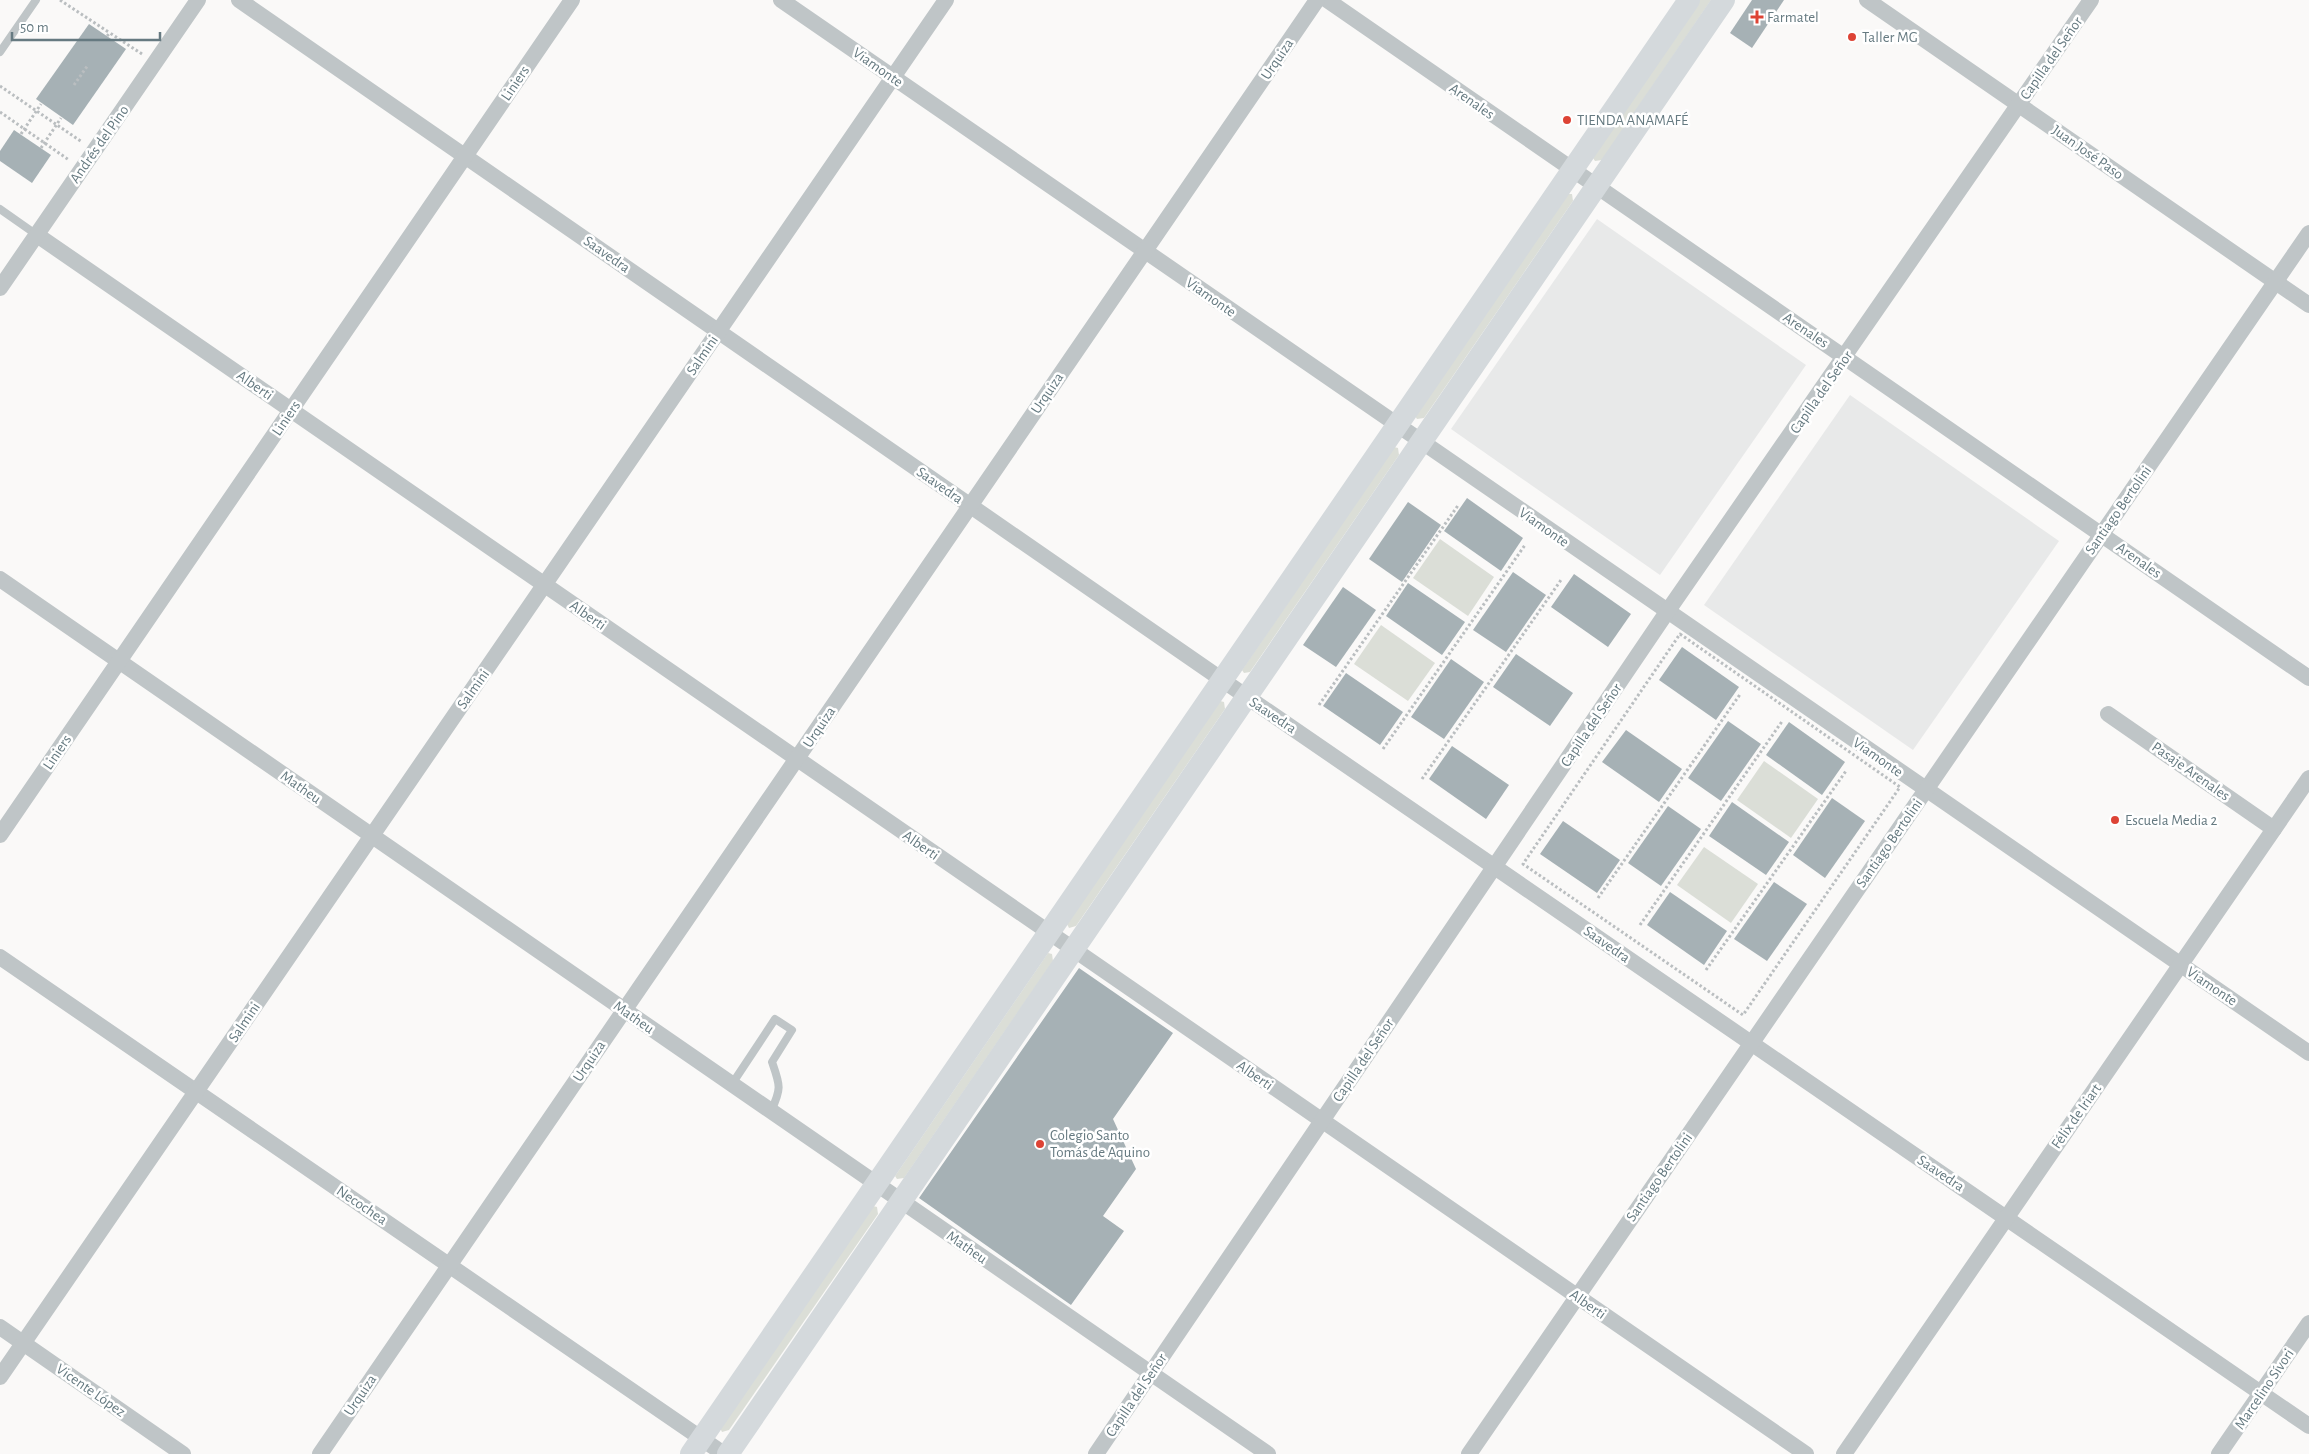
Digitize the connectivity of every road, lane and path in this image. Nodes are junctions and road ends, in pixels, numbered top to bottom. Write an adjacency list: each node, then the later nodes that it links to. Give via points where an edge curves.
1 (36, 0): 14 (lane)
2 (60, 0): 15 (path)
3 (198, 0): 15 (street, Andrés del Pino)
4 (239, 0): 31 (street, Saavedra)
5 (572, 0): 31 (street, Liniers)
6 (781, 0): 17 (street, Viamonte)
7 (946, 0): 17 (street, Salmini)
8 (1317, 0): 38 (street, Urquiza)
9 (1327, 0): 33 (street, Arenales)
10 (1689, 0): 33 (main road)
11 (1724, 0): 34 (main road)
12 (1867, 0): 21 (street, Juan José Paso)
13 (2091, 0): 21 (street, Capilla del Señor)
14 (0, 52)
15 (154, 63): 30 (street, Andrés del Pino)
16 (88, 65): 18 (path)
17 (893, 77): 38 (street, Viamonte); 42 (street, Salmini)
18 (74, 85)
19 (0, 86): 22 (path)
20 (41, 104): 22 (path)
21 (2019, 104): 39 (street, Juan José Paso); 43 (street, Capilla del Señor)
22 (36, 111): 25 (path); 26 (path)
23 (0, 112): 26 (path)
24 (61, 118): 25 (path)
25 (57, 125): 28 (path); 30 (path)
26 (24, 129): 27 (path); 28 (path)
27 (21, 134)
28 (44, 143): 29 (path); 32 (path)
29 (41, 148)
30 (94, 151): 32 (street, Andrés del Pino)
31 (465, 156): 42 (street, Saavedra); 44 (street, Liniers)
32 (82, 169): 37 (street, Andrés del Pino)
33 (1572, 170): 34 (street, Arenales); 45 (main road)
34 (1596, 186): 43 (street, Arenales); 46 (main road)
35 (0, 209): 37 (lane)
36 (2309, 233): 39 (street, Santiago Bertolini)
37 (37, 235): 40 (street, Andrés del Pino); 44 (street, Alberti)
38 (1145, 251): 45 (street, Viamonte); 48 (street, Urquiza)
39 (2275, 282): 41 (street, Juan José Paso); 49 (street, Santiago Bertolini)
40 (0, 288)
41 (2309, 305)
42 (718, 331): 48 (street, Saavedra); 53 (street, Salmini)
43 (1845, 358): 49 (street, Arenales); 54 (street, Capilla del Señor)
44 (291, 410): 53 (street, Alberti); 55 (street, Liniers)
45 (1397, 426): 46 (street, Viamonte); 57 (main road)
46 (1421, 442): 54 (street, Viamonte); 59 (main road)
47 (1459, 504): 60 (path)
48 (970, 506): 57 (street, Saavedra); 64 (street, Urquiza)
49 (2101, 534): 56 (street, Arenales); 69 (street, Santiago Bertolini)
50 (1525, 545): 63 (path)
51 (0, 579): 55 (street, Matheu)
52 (1561, 580): 67 (path)
53 (544, 585): 64 (street, Alberti); 72 (street, Salmini)
54 (1667, 612): 69 (street, Viamonte); 73 (street, Capilla del Señor)
55 (119, 661): 71 (street, Liniers); 72 (street, Matheu)
56 (2309, 678)
57 (1222, 680): 59 (street, Saavedra); 76 (main road)
58 (1741, 693): 74 (path)
59 (1246, 697): 73 (street, Saavedra); 77 (main road)
60 (1319, 705)
61 (2108, 714): 70 (street, Pasaje Arenales)
62 (1783, 720): 75 (path)
63 (1383, 750)
64 (797, 759): 76 (street, Alberti); 81 (street, Urquiza)
65 (1846, 771): 80 (path)
66 (2309, 778): 70 (street, Félix de Iriart)
67 (1422, 779)
68 (1900, 787): 68 (path, via 1743,1015 1523,864 1680,634)
69 (1926, 790): 79 (street, Viamonte); 82 (street, Santiago Bertolini)
70 (2274, 829): 79 (street, Félix de Iriart)
71 (0, 835)
72 (372, 836): 81 (street, Matheu); 85 (street, Salmini)
73 (1494, 867): 82 (street, Saavedra); 87 (street, Capilla del Señor)
74 (1598, 898)
75 (1640, 926)
76 (1048, 933): 77 (street, Alberti); 88 (main road)
77 (1073, 950): 87 (street, Alberti); 89 (main road)
78 (0, 957): 85 (street, Necochea)
79 (2180, 965): 83 (street, Viamonte); 90 (street, Félix de Iriart)
80 (1706, 970)
81 (624, 1010): 84 (street, Matheu); 91 (street, Urquiza)
82 (1751, 1043): 90 (street, Saavedra); 92 (street, Santiago Bertolini)
83 (2309, 1053)
84 (732, 1084): 86 (street, Matheu); 86 (lane, via 775,1019 792,1030 772,1062 780,1094)
85 (196, 1092): 91 (street, Necochea); 95 (street, Salmini)
86 (771, 1111): 88 (street, Matheu)
87 (1322, 1121): 92 (street, Alberti); 96 (street, Capilla del Señor)
88 (876, 1184): 89 (street, Matheu); 100 (main road)
89 (901, 1201): 96 (street, Matheu); 103 (main road)
90 (2006, 1218): 98 (street, Saavedra); 108 (street, Félix de Iriart)
91 (450, 1265): 100 (street, Necochea); 102 (street, Urquiza)
92 (1577, 1296): 106 (street, Santiago Bertolini); 107 (street, Alberti)
93 (2309, 1323): 98 (street, Marcelino Sívori)
94 (0, 1327): 95 (street, Vicente López)
95 (24, 1343): 97 (street, Salmini); 101 (street, Vicente López)
96 (1151, 1373): 104 (street, Capilla del Señor); 105 (street, Matheu)
97 (0, 1377)
98 (2261, 1393): 99 (street, Saavedra); 109 (street, Marcelino Sívori)
99 (2309, 1426)
100 (696, 1446): 103 (street, Necochea)
101 (183, 1454)
102 (320, 1454)
103 (726, 1454)
104 (1096, 1454)
105 (1268, 1454)
106 (1469, 1454)
107 (1806, 1454)
108 (1844, 1454)
109 (2219, 1454)

